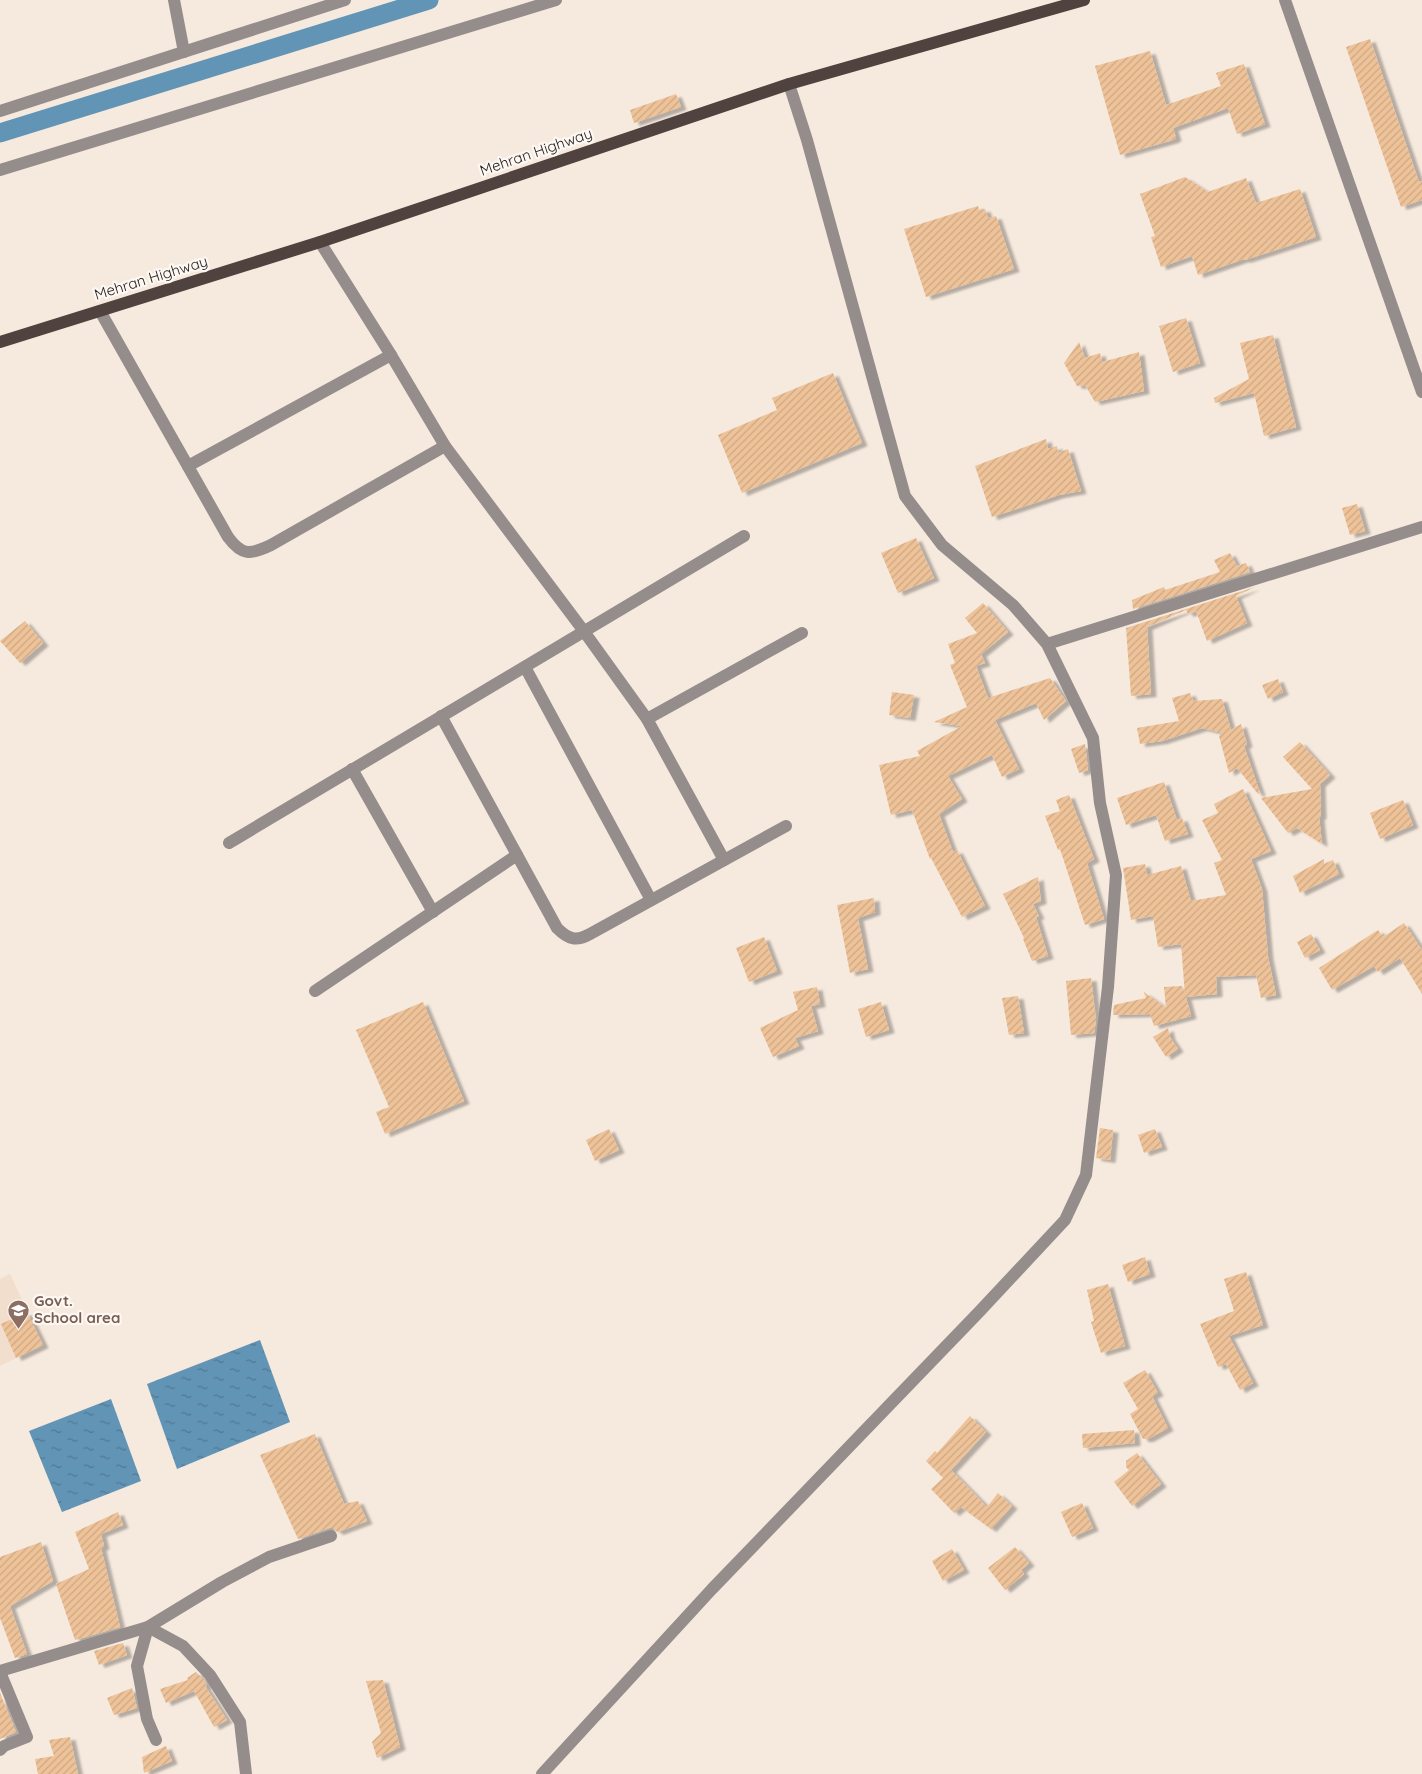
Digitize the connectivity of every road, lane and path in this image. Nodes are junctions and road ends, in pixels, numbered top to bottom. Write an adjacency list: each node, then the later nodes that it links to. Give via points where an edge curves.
1 (174, 0): 7 (street)
2 (345, 0): 7 (street)
3 (556, 0): 6 (street)
4 (1084, 0): 8 (main road, Mehran Highway)
5 (1285, 0): 15 (street)
6 (539, 3): 10 (street)
7 (184, 52): 9 (street)
8 (789, 84): 11 (main road, Mehran Highway); 22 (street, via 905,496 942,545 1013,605)
9 (0, 111)
10 (0, 170)
11 (320, 242): 12 (main road, Mehran Highway); 14 (street)
12 (100, 311): 13 (main road, Mehran Highway); 17 (street)
13 (0, 342)
14 (391, 355): 16 (street); 17 (street)
15 (1422, 392)
16 (445, 446): 17 (street, via 271,545 248,553 236,548 228,537); 20 (street)
17 (188, 466)
18 (1422, 527): 22 (street)
19 (744, 536): 20 (street)
20 (583, 630): 23 (street); 25 (street)
21 (802, 633): 25 (street)
22 (1047, 644): 40 (street, via 1092,738 1100,803 1116,875 1107,996 1086,1175 1074,1202 1065,1220 973,1319 712,1589)
23 (525, 667): 24 (street); 31 (street)
24 (441, 716): 26 (street); 29 (street)
25 (647, 719): 30 (street)
26 (352, 769): 28 (street); 32 (street)
27 (786, 826): 30 (street)
28 (229, 842)
29 (518, 855): 31 (street, via 557,928 574,940 582,939); 32 (street)
30 (724, 860): 31 (street)
31 (651, 900)
32 (433, 912): 33 (street)
33 (315, 991)
34 (331, 1536): 35 (street, via 269,1558)
35 (148, 1627): 36 (street); 37 (street, via 137,1666 147,1719); 39 (street, via 183,1646 210,1675 240,1722)
36 (0, 1671): 38 (street, via 27,1737)
37 (156, 1740)
38 (0, 1750)
39 (246, 1774)
40 (542, 1774)

